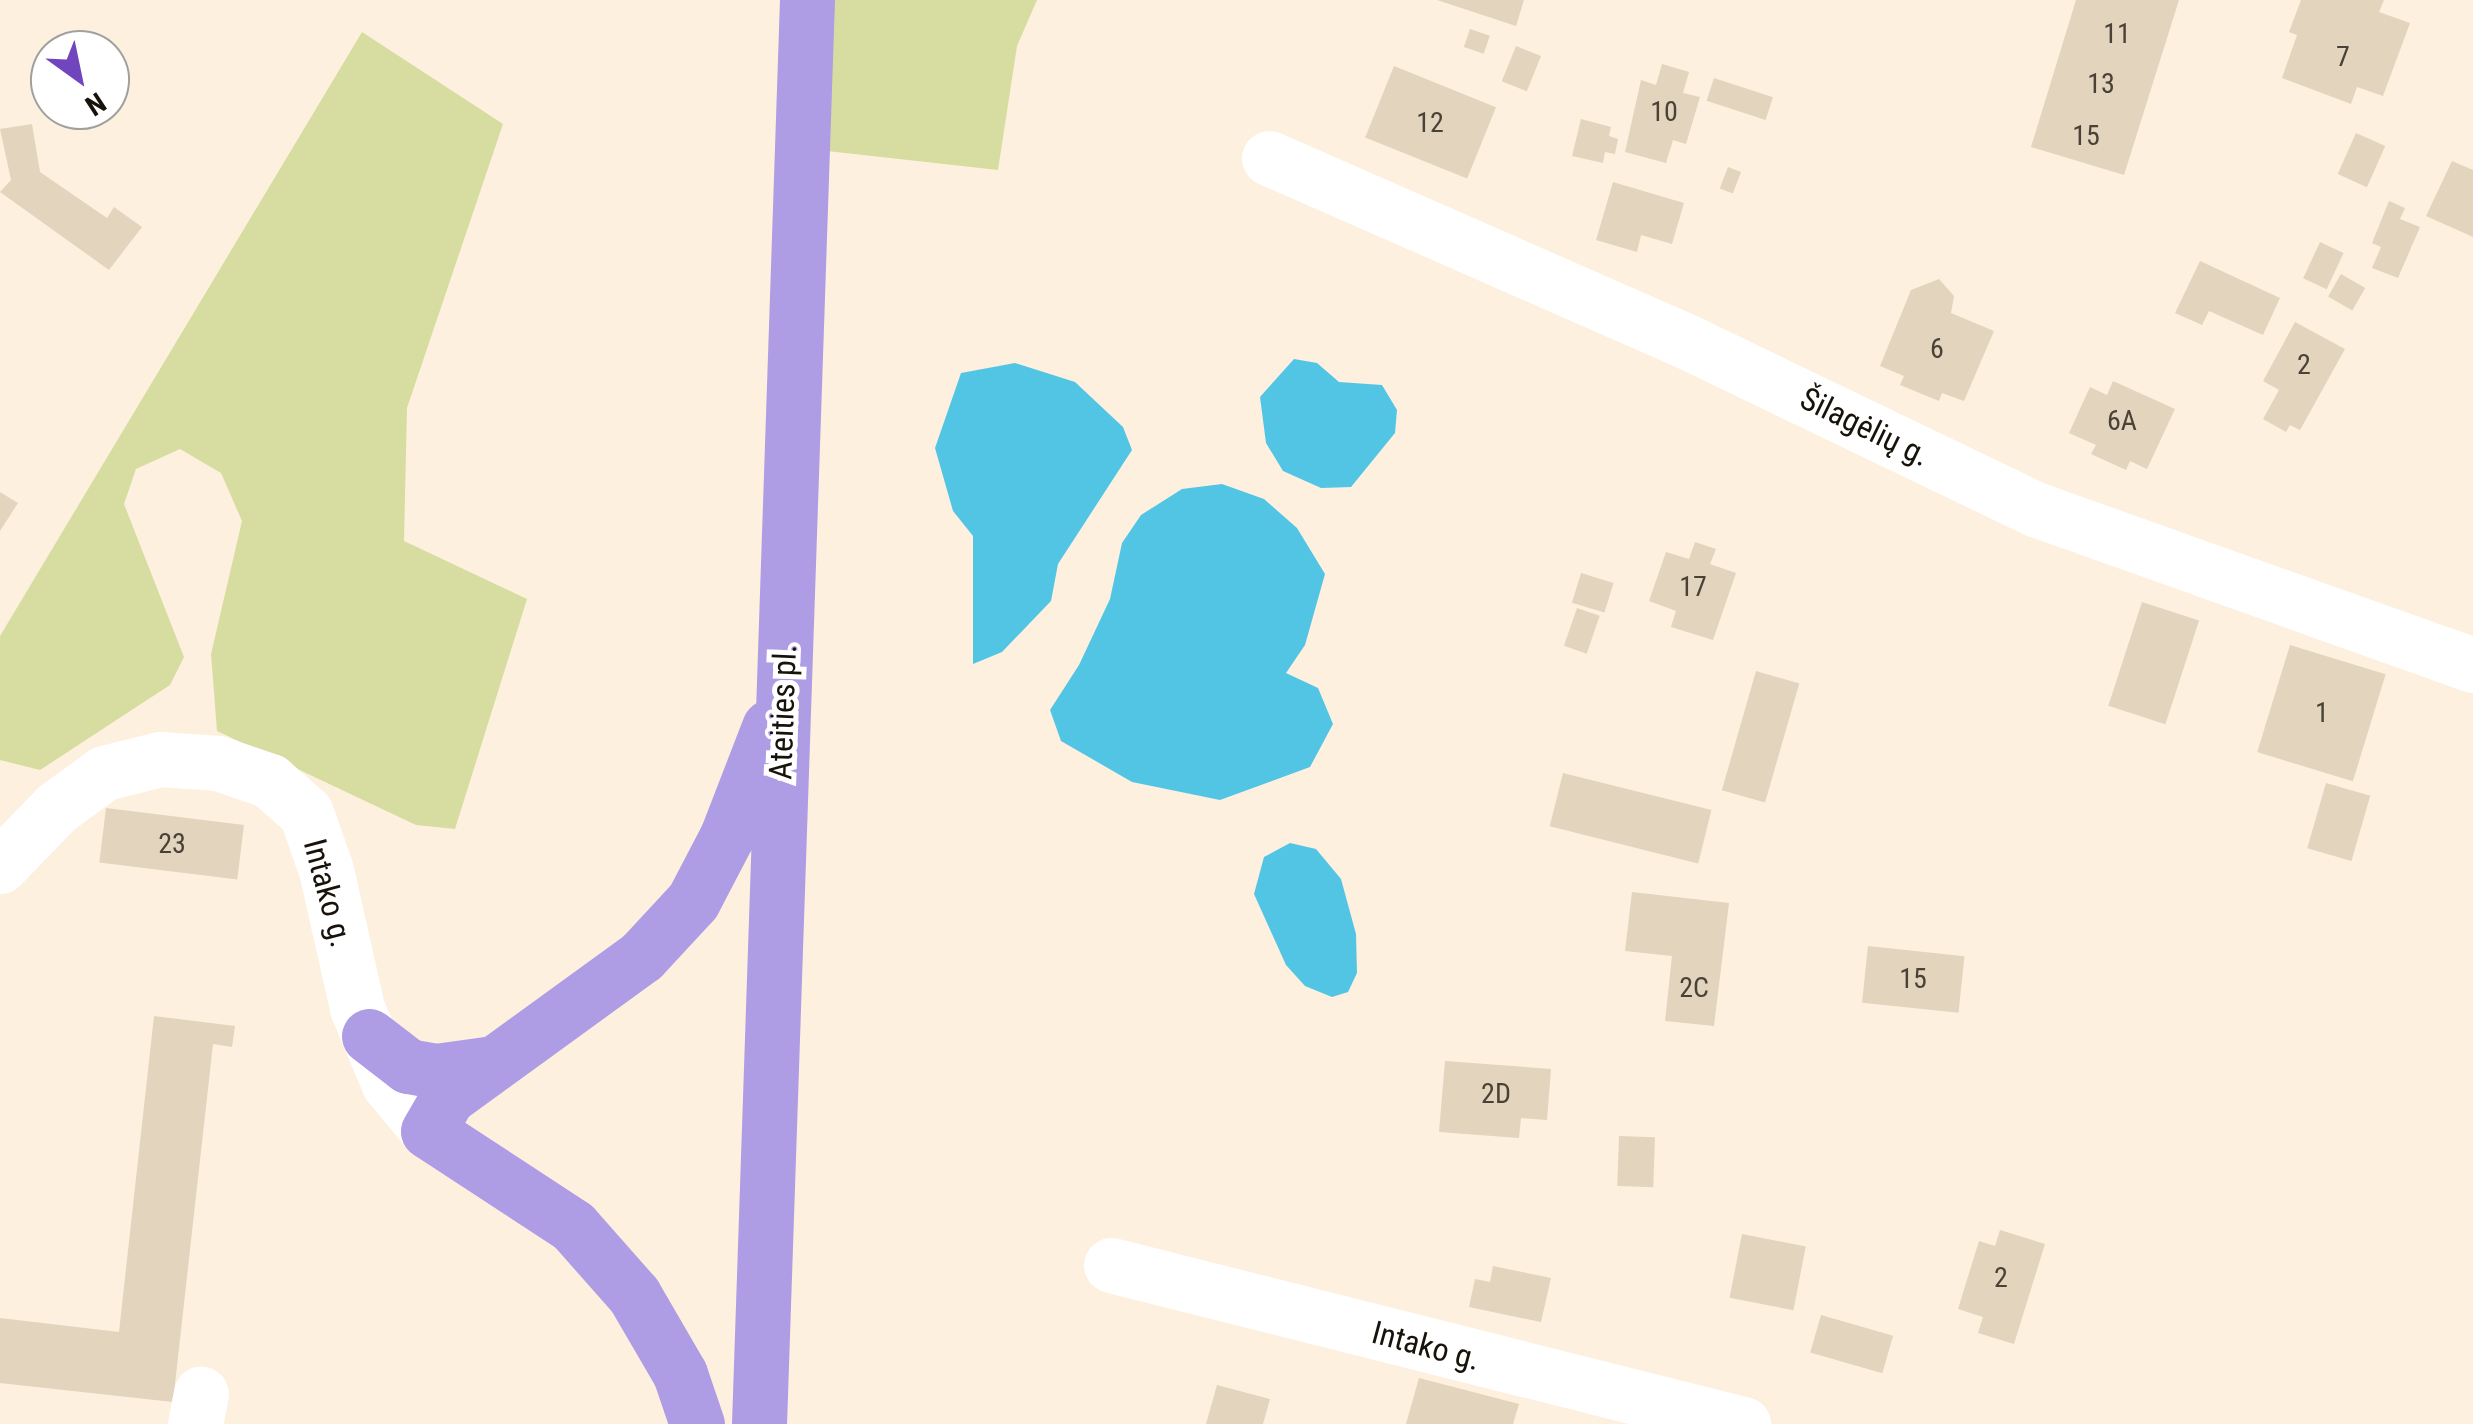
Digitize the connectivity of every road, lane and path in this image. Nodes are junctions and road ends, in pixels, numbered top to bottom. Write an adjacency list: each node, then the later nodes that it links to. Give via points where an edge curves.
1 (807, 0): 4 (highway, Ateities pl.)
2 (1269, 158): 3 (street, Šilagėlių g., via 1692,344 2035,509)
3 (2473, 665)
4 (784, 686): 7 (highway, via 727,836 694,901 642,956); 11 (highway, Ateities pl.)
5 (0, 866): 6 (street, Intako g., via 56,808 104,774 160,758 218,763 270,780 306,814)
6 (369, 1036): 7 (highway, via 408,1066 436,1071); 8 (street, Intako g., via 389,1084)
7 (493, 1063): 8 (highway, via 448,1097)
8 (428, 1131): 10 (highway, via 573,1226 634,1295 680,1374)
9 (1111, 1266): 12 (street, Intako g.)
10 (697, 1424)
11 (759, 1424)
12 (1743, 1424)

